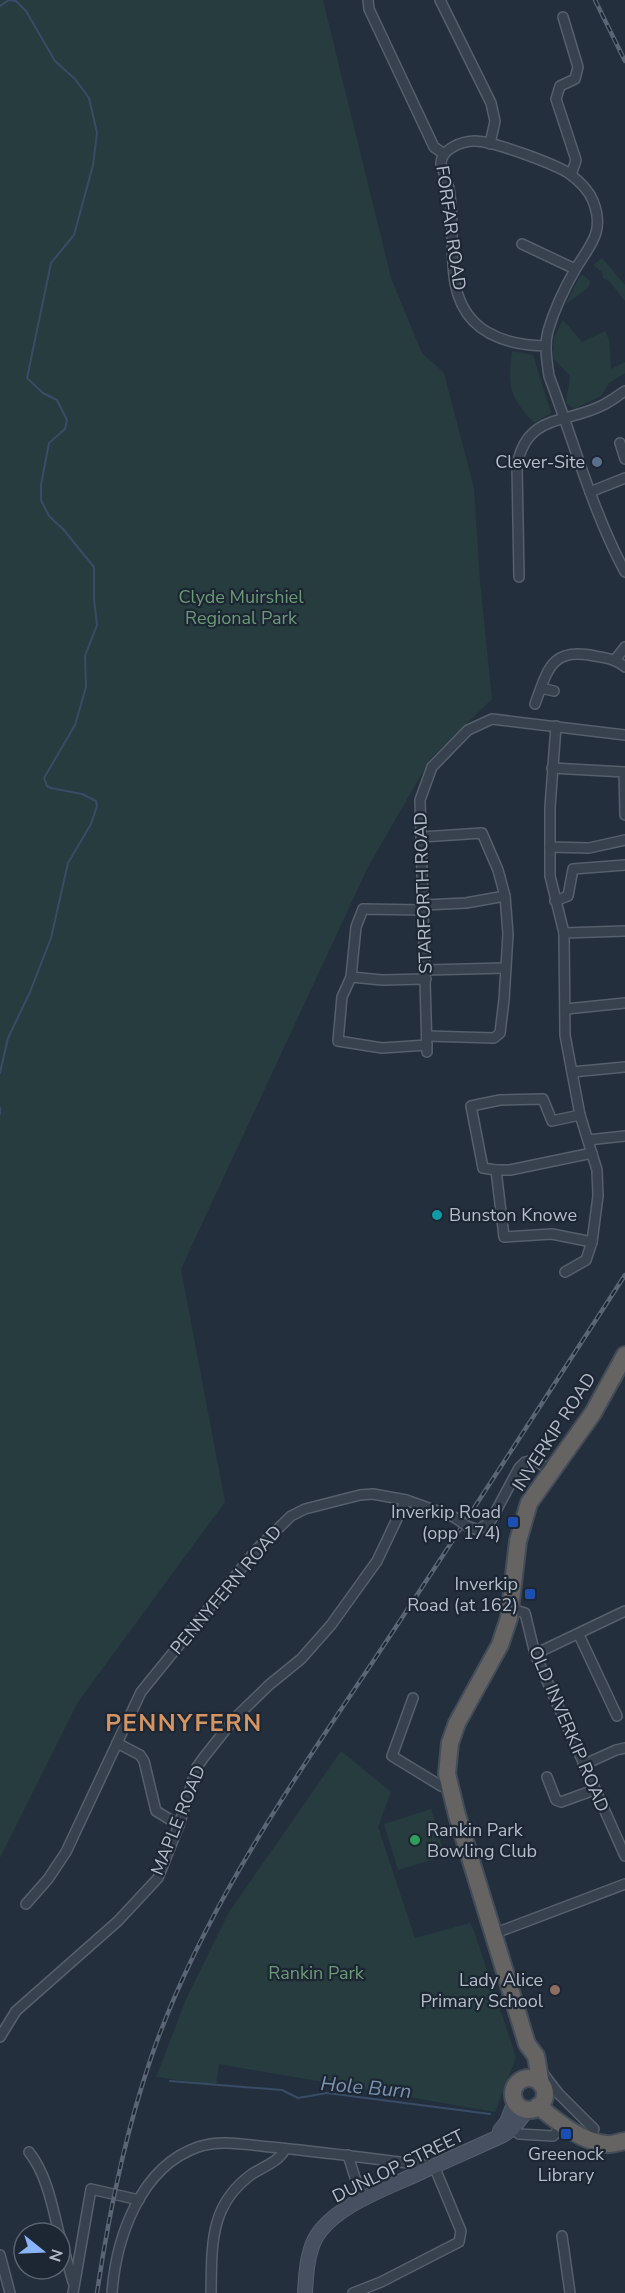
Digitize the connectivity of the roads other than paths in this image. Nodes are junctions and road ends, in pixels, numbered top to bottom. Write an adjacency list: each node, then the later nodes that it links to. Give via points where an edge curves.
1 (368, 0): 5 (street, FORFAR ROAD, via 434,147)
2 (440, 0): 4 (street, via 491,103 495,121)
3 (563, 17): 6 (street, via 578,67 575,79 560,86 556,99 576,160)
4 (490, 144): 5 (street, via 463,143); 6 (street)
5 (444, 154): 9 (street, FORFAR ROAD, via 441,164 450,195 455,283 463,304 477,324 496,338 520,345)
6 (571, 175): 8 (street, via 592,200 597,228 594,242)
7 (522, 244): 8 (street)
8 (575, 269): 9 (street, via 548,331)
9 (546, 346): 11 (street, via 549,376)
10 (625, 391): 11 (street, via 601,406)
11 (563, 418): 15 (street); 17 (street, via 533,432 520,450)
12 (620, 443): 13 (street)
13 (625, 459)
14 (625, 478): 15 (street)
15 (590, 492): 16 (street)
16 (625, 572)
17 (519, 577)
18 (625, 647): 19 (street)
19 (615, 660): 20 (street); 21 (street, via 578,652 561,657 546,672)
20 (625, 667)
21 (541, 688): 22 (street); 23 (street)
22 (554, 691)
23 (534, 704)
24 (556, 726): 25 (street, STARFORTH ROAD); 26 (street); 28 (street, STARFORTH ROAD, via 492,719 468,730 432,768 420,800)
25 (625, 735)
26 (552, 768): 27 (street, via 624,772); 30 (street)
27 (625, 815)
28 (422, 837): 32 (street, via 482,833); 34 (street, STARFORTH ROAD)
29 (625, 840): 30 (street, via 590,848)
30 (550, 847): 33 (street)
31 (625, 865): 33 (street, via 573,869 568,896)
32 (505, 896): 34 (street); 37 (street)
33 (555, 901): 36 (street)
34 (424, 908): 38 (street, STARFORTH ROAD); 39 (street, via 363,909 356,927)
35 (625, 931): 36 (street)
36 (564, 933): 41 (street)
37 (505, 968): 38 (street); 42 (street, via 500,1033 494,1038)
38 (426, 974): 39 (street, via 382,980); 42 (street, STARFORTH ROAD)
39 (351, 977): 42 (street, via 342,997 338,1041 382,1048)
40 (625, 1003): 41 (street)
41 (566, 1009): 44 (street, via 565,1035)
42 (427, 1045)
43 (625, 1067): 44 (street)
44 (572, 1072): 45 (street)
45 (580, 1115): 47 (street); 49 (street, via 552,1121 543,1099 500,1100 471,1106 483,1168)
46 (625, 1136): 47 (street)
47 (588, 1140): 48 (street)
48 (592, 1153): 49 (street); 50 (street, via 598,1196)
49 (496, 1170): 50 (street, via 504,1237 552,1234)
50 (592, 1242): 51 (street, via 586,1260)
51 (565, 1272)
52 (625, 1355): 53 (highway, INVERKIP ROAD, via 593,1413)
53 (552, 1471): 54 (street, PENNYFERN ROAD, bridge, via 534,1460 525,1462 490,1522 478,1530); 55 (highway, INVERKIP ROAD, via 529,1503 518,1541)
54 (406, 1500): 61 (street, PENNYFERN ROAD, via 373,1494 346,1497 291,1516 257,1549 141,1692); 67 (street, MAPLE ROAD, via 377,1560 331,1625 301,1659 235,1718 204,1756)
55 (512, 1609): 58 (street, OLD INVERKIP ROAD, via 525,1613); 65 (highway, INVERKIP ROAD, via 500,1644 453,1733 447,1758)
56 (625, 1611): 57 (street)
57 (579, 1635): 58 (street); 60 (street)
58 (535, 1654): 63 (street, OLD INVERKIP ROAD)
59 (413, 1698): 65 (street, via 392,1756)
60 (617, 1716)
61 (117, 1743): 67 (street, via 140,1755 156,1811); 70 (street, PENNYFERN ROAD, via 66,1852)
62 (625, 1748): 63 (street)
63 (583, 1765): 66 (street, OLD INVERKIP ROAD)
64 (547, 1777): 66 (street, via 556,1800 561,1802)
65 (449, 1788): 71 (highway, INVERKIP ROAD)
66 (594, 1790): 68 (street, OLD INVERKIP ROAD)
67 (179, 1825): 72 (street, MAPLE ROAD, via 158,1878 118,1921 16,2011)
68 (625, 1856)
69 (625, 1884): 71 (street)
70 (26, 1904)
71 (494, 1934): 73 (highway, INVERKIP ROAD)
72 (0, 2037)
73 (526, 2044): 74 (highway, INVERKIP ROAD); 75 (highway, INVERKIP ROAD, via 536,2056)
74 (522, 2079): 75 (highway, via 530,2078); 75 (highway, INVERKIP ROAD, via 514,2089)
75 (534, 2094): 76 (highway, INVERKIP ROAD); 77 (main road, DUNLOP STREET); 78 (highway, INVERKIP ROAD); 78 (street, via 558,2093); 79 (main road, DUNLOP STREET)
76 (560, 2123): 77 (street, via 553,2136 519,2134); 80 (highway, INVERKIP ROAD, via 595,2142 608,2145)
77 (513, 2128): 79 (main road, DUNLOP STREET)
78 (594, 2129): 80 (highway, INVERKIP ROAD)
79 (490, 2141): 84 (main road, DUNLOP STREET)
80 (624, 2141)
81 (285, 2149): 83 (street); 85 (street, via 218,2142 197,2147 165,2166); 93 (street, via 279,2158 243,2181 225,2204 213,2235)
82 (29, 2152): 87 (street, via 38,2163)
83 (348, 2156): 84 (street); 86 (street)
84 (434, 2166): 86 (main road, DUNLOP STREET); 95 (street, via 461,2231 459,2242)
85 (139, 2200): 90 (street, via 91,2189); 92 (street, via 123,2235)
86 (362, 2200): 94 (main road, DUNLOP STREET, via 336,2215 315,2239)
87 (56, 2221)
88 (562, 2236): 96 (street)
89 (0, 2255): 91 (street)
90 (73, 2289)
91 (10, 2293)
92 (112, 2293)
93 (211, 2293)
94 (305, 2293)
95 (353, 2293)
96 (570, 2293)

